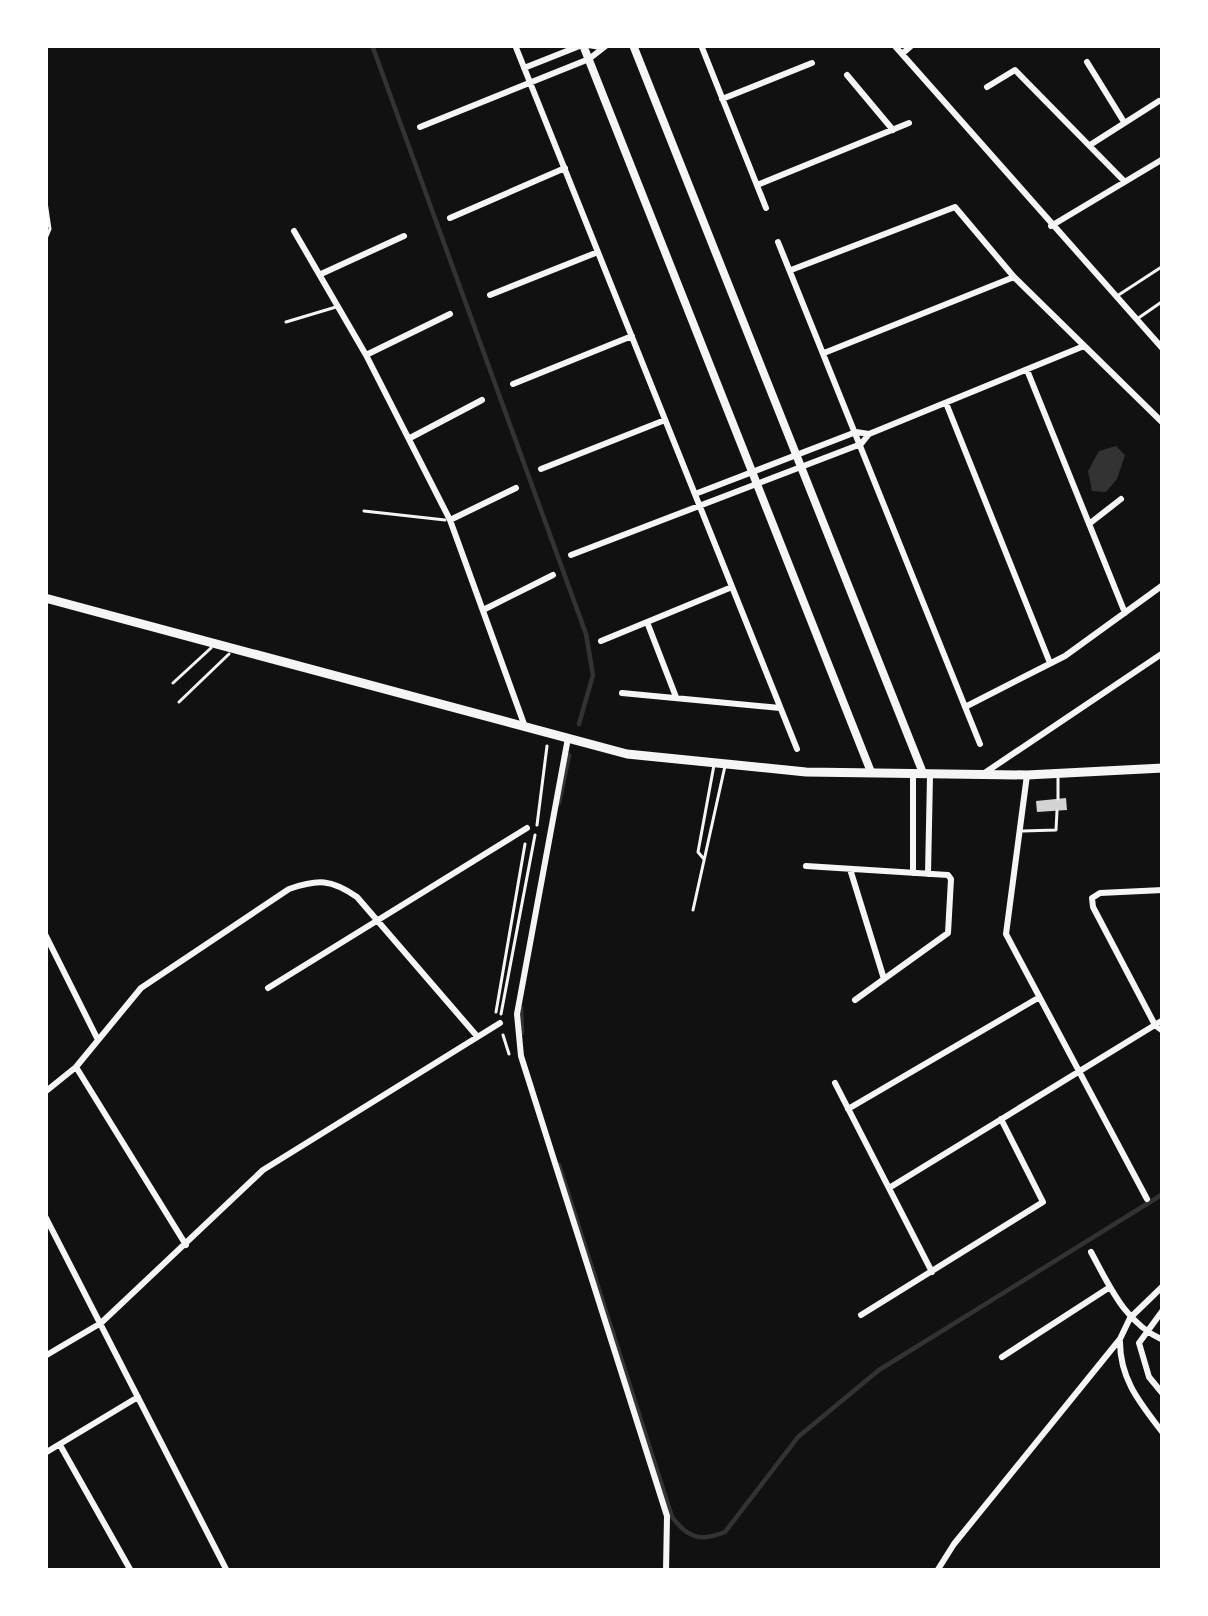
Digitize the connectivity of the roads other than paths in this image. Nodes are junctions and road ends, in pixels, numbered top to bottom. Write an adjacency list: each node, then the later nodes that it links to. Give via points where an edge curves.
1 (515, 45): 12 (street)
2 (584, 45): 7 (street); 9 (street); 12 (street)
3 (633, 45): 62 (street)
4 (701, 45): 16 (street)
5 (895, 45): 8 (street)
6 (912, 45): 8 (street)
7 (604, 46): 9 (street)
8 (902, 54): 30 (street)
9 (589, 59): 14 (street); 65 (street)
10 (1087, 62): 18 (street)
11 (812, 63): 16 (street)
12 (524, 68): 14 (street)
13 (847, 75): 21 (street)
14 (530, 82): 20 (street); 24 (street)
15 (987, 87): 22 (street, via 1015,70)
16 (722, 99): 26 (street)
17 (1159, 101): 18 (street)
18 (1124, 122): 22 (street)
19 (908, 123): 21 (street)
20 (420, 127)
21 (893, 130): 26 (street)
22 (1090, 145): 25 (street)
23 (1163, 159): 25 (street)
24 (565, 168): 29 (street); 35 (street)
25 (1124, 182): 30 (street)
26 (757, 185): 28 (street)
27 (45, 195): 33 (lane)
28 (766, 208)
29 (450, 218)
30 (1051, 226): 41 (street)
31 (294, 231): 38 (street)
32 (404, 236): 38 (street)
33 (45, 241)
34 (778, 242): 37 (street)
35 (598, 252): 40 (street); 47 (street)
36 (1163, 266): 41 (lane)
37 (790, 270): 39 (street, via 955,207); 50 (street)
38 (321, 274): 43 (street)
39 (1014, 277): 48 (street); 50 (street)
40 (490, 296)
41 (1115, 297): 45 (street)
42 (1163, 302): 45 (lane)
43 (338, 306): 46 (lane); 51 (street)
44 (449, 314): 51 (street)
45 (1136, 320): 49 (street)
46 (286, 322)
47 (632, 336): 53 (street); 56 (street)
48 (1084, 346): 52 (street); 57 (street)
49 (1163, 350)
50 (824, 352): 58 (street)
51 (366, 355): 60 (street)
52 (1027, 370): 55 (street); 73 (street)
53 (513, 384)
54 (482, 400): 60 (street)
55 (946, 403): 59 (street); 86 (street)
56 (665, 420): 64 (street); 68 (street)
57 (1163, 423)
58 (856, 432): 59 (street); 61 (street); 62 (street)
59 (869, 434): 61 (street)
60 (410, 438): 72 (street)
61 (861, 444): 63 (street); 91 (street)
62 (796, 454): 63 (street); 65 (street)
63 (801, 466): 66 (street); 100 (street)
64 (541, 469)
65 (753, 471): 66 (street); 68 (street)
66 (758, 483): 70 (street); 99 (street)
67 (516, 488): 72 (street)
68 (695, 494): 70 (street)
69 (1121, 499): 73 (street)
70 (700, 505): 74 (street); 77 (street)
71 (364, 512): 72 (lane)
72 (450, 520): 79 (street)
73 (1089, 524): 80 (street)
74 (571, 555)
75 (554, 575): 79 (street)
76 (1163, 585): 80 (street)
77 (732, 587): 81 (street); 92 (street)
78 (49, 602): 83 (main road)
79 (485, 609): 93 (street)
80 (1125, 613): 86 (street)
81 (647, 622): 82 (street); 89 (street)
82 (602, 640)
83 (218, 642): 84 (main road); 87 (lane)
84 (236, 647): 90 (lane); 93 (main road)
85 (1163, 653): 101 (street)
86 (1050, 663): 91 (street)
87 (173, 683)
88 (622, 693): 89 (street)
89 (677, 698): 92 (street)
90 (178, 702)
91 (965, 707): 95 (street)
92 (781, 709): 96 (street)
93 (524, 724): 94 (main road)
94 (568, 738): 97 (main road); 158 (street, via 518,1014 521,1056 668,1516)
95 (980, 744)
96 (797, 748)
97 (720, 765): 99 (main road); 106 (lane); 107 (lane)
98 (1163, 768): 102 (main road)
99 (871, 772): 100 (main road)
100 (922, 773): 101 (main road); 113 (street); 114 (street)
101 (982, 774): 103 (main road)
102 (1058, 774): 103 (main road); 104 (lane)
103 (1027, 775): 109 (street)
104 (1058, 799)
105 (1058, 811): 109 (lane, via 1055,830)
106 (703, 821): 107 (lane); 110 (lane, via 698,852)
107 (712, 824): 110 (lane)
108 (527, 828): 117 (street)
109 (1020, 830): 121 (street, via 1006,934)
110 (705, 859): 116 (lane)
111 (806, 866): 112 (street)
112 (850, 869): 113 (street); 119 (street)
113 (913, 873): 114 (street)
114 (928, 874): 119 (street, via 952,881 950,928)
115 (1163, 890): 123 (street, via 1092,898)
116 (693, 910)
117 (378, 923): 120 (street); 126 (street); 127 (street, via 334,881 289,889 141,988)
118 (45, 934): 127 (street)
119 (884, 980): 122 (street)
120 (268, 988)
121 (1038, 998): 129 (street); 132 (street)
122 (855, 1000)
123 (1159, 1022): 125 (street); 129 (street)
124 (500, 1024): 126 (street)
125 (1163, 1031)
126 (476, 1035): 137 (street, via 263,1170)
127 (98, 1040): 128 (street)
128 (76, 1067): 131 (street); 137 (street)
129 (1078, 1072): 133 (street); 135 (street)
130 (835, 1083): 132 (street)
131 (45, 1092)
132 (848, 1109): 134 (street)
133 (1001, 1119): 134 (street); 139 (street, via 1043,1202)
134 (889, 1188): 139 (street)
135 (1147, 1199)
136 (45, 1216): 145 (street)
137 (186, 1245): 145 (street)
138 (1091, 1252): 140 (street)
139 (932, 1272): 143 (street)
140 (1110, 1286): 144 (street); 150 (street)
141 (1163, 1286): 144 (street)
142 (1163, 1310): 146 (street)
143 (861, 1315)
144 (1130, 1318): 146 (street); 147 (street)
145 (101, 1323): 149 (street); 152 (street)
146 (1145, 1332): 148 (street); 151 (street, via 1143,1364)
147 (1120, 1339): 153 (street, via 1131,1388); 159 (street)
148 (1163, 1340)
149 (45, 1356)
150 (1002, 1357)
151 (1163, 1394)
152 (138, 1397): 154 (street); 157 (street)
153 (1163, 1433)
154 (60, 1444): 155 (street); 156 (street)
155 (45, 1454)
156 (131, 1571)
157 (226, 1571)
158 (666, 1571)
159 (937, 1571)

